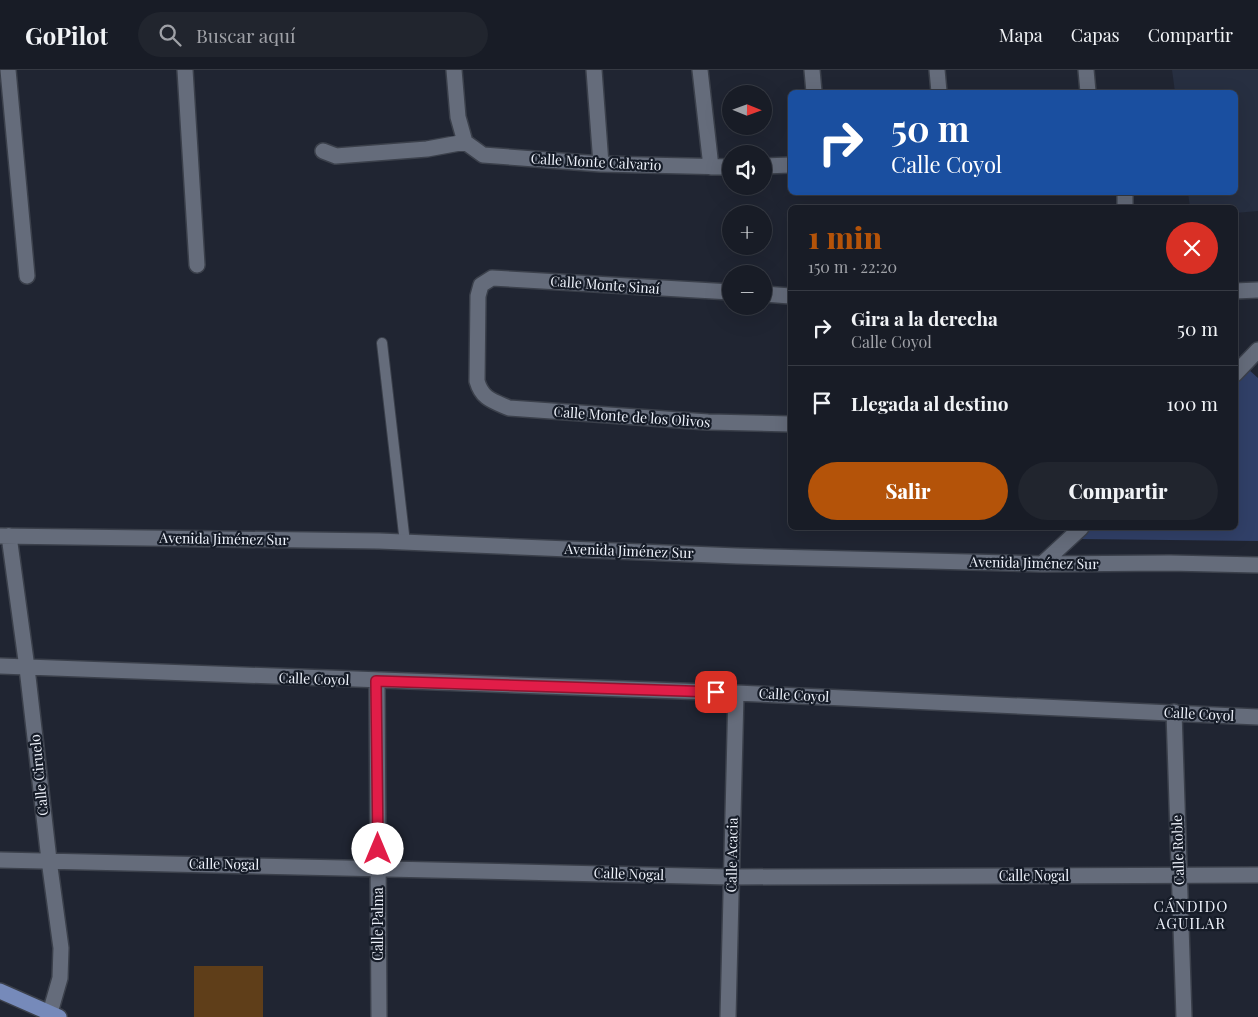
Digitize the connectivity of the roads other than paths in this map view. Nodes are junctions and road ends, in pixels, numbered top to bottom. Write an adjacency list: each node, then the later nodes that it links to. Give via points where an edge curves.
1 (8, 70): 20 (street)
2 (185, 70): 19 (street)
3 (454, 70): 12 (street, via 458,118)
4 (594, 70): 14 (street)
5 (700, 70): 18 (street)
6 (812, 70): 9 (street)
7 (937, 70): 10 (street)
8 (1086, 70): 11 (street)
9 (814, 90)
10 (939, 90)
11 (1088, 90)
12 (465, 142): 13 (street, via 427,149 336,156); 14 (street, Calle Monte Calvario, via 483,155)
13 (323, 151)
14 (601, 164): 18 (street, Calle Monte Calvario)
15 (788, 165): 17 (street)
16 (722, 166): 18 (street, Calle Monte Calvario)
17 (772, 166)
18 (711, 167)
19 (197, 265)
20 (27, 276)
21 (1258, 290): 23 (street)
22 (722, 291): 29 (street, Calle Monte Sinaí, via 492,278 481,284 478,296 477,381)
23 (1238, 291)
24 (772, 295): 25 (street)
25 (788, 296)
26 (382, 343): 33 (lane)
27 (1258, 350): 28 (street)
28 (1238, 371)
29 (480, 391): 30 (street, Calle Monte de los Olivos, via 509,408 708,422)
30 (788, 424)
31 (1079, 530): 34 (street)
32 (5, 536): 33 (street, Avenida Jiménez Sur); 37 (street, Calle Ciruelo)
33 (405, 542): 34 (street, Avenida Jiménez Sur, via 737,556)
34 (1042, 564): 35 (street, Avenida Jiménez Sur)
35 (1258, 565)
36 (0, 666): 37 (street, Calle Coyol)
37 (28, 668): 38 (street, Calle Coyol); 43 (street, Calle Ciruelo)
38 (376, 681): 39 (street, Calle Coyol); 44 (street, Calle Palma)
39 (736, 693): 40 (street, Calle Coyol); 47 (street, Calle Acacia)
40 (1174, 712): 41 (street, Calle Coyol); 46 (street, Calle Roble)
41 (1258, 717)
42 (0, 860): 43 (street, Calle Nogal)
43 (49, 860): 44 (street, Calle Nogal); 49 (street, Calle Ciruelo, via 61,948)
44 (378, 867): 47 (street, Calle Nogal); 50 (street, Calle Palma)
45 (1258, 875): 46 (street, Calle Nogal)
46 (1179, 876): 47 (street, Calle Nogal); 52 (street, Calle Roble)
47 (731, 877): 51 (street, Calle Acacia)
48 (0, 991): 49 (main road)
49 (54, 1015)
50 (379, 1017)
51 (728, 1017)
52 (1184, 1017)

